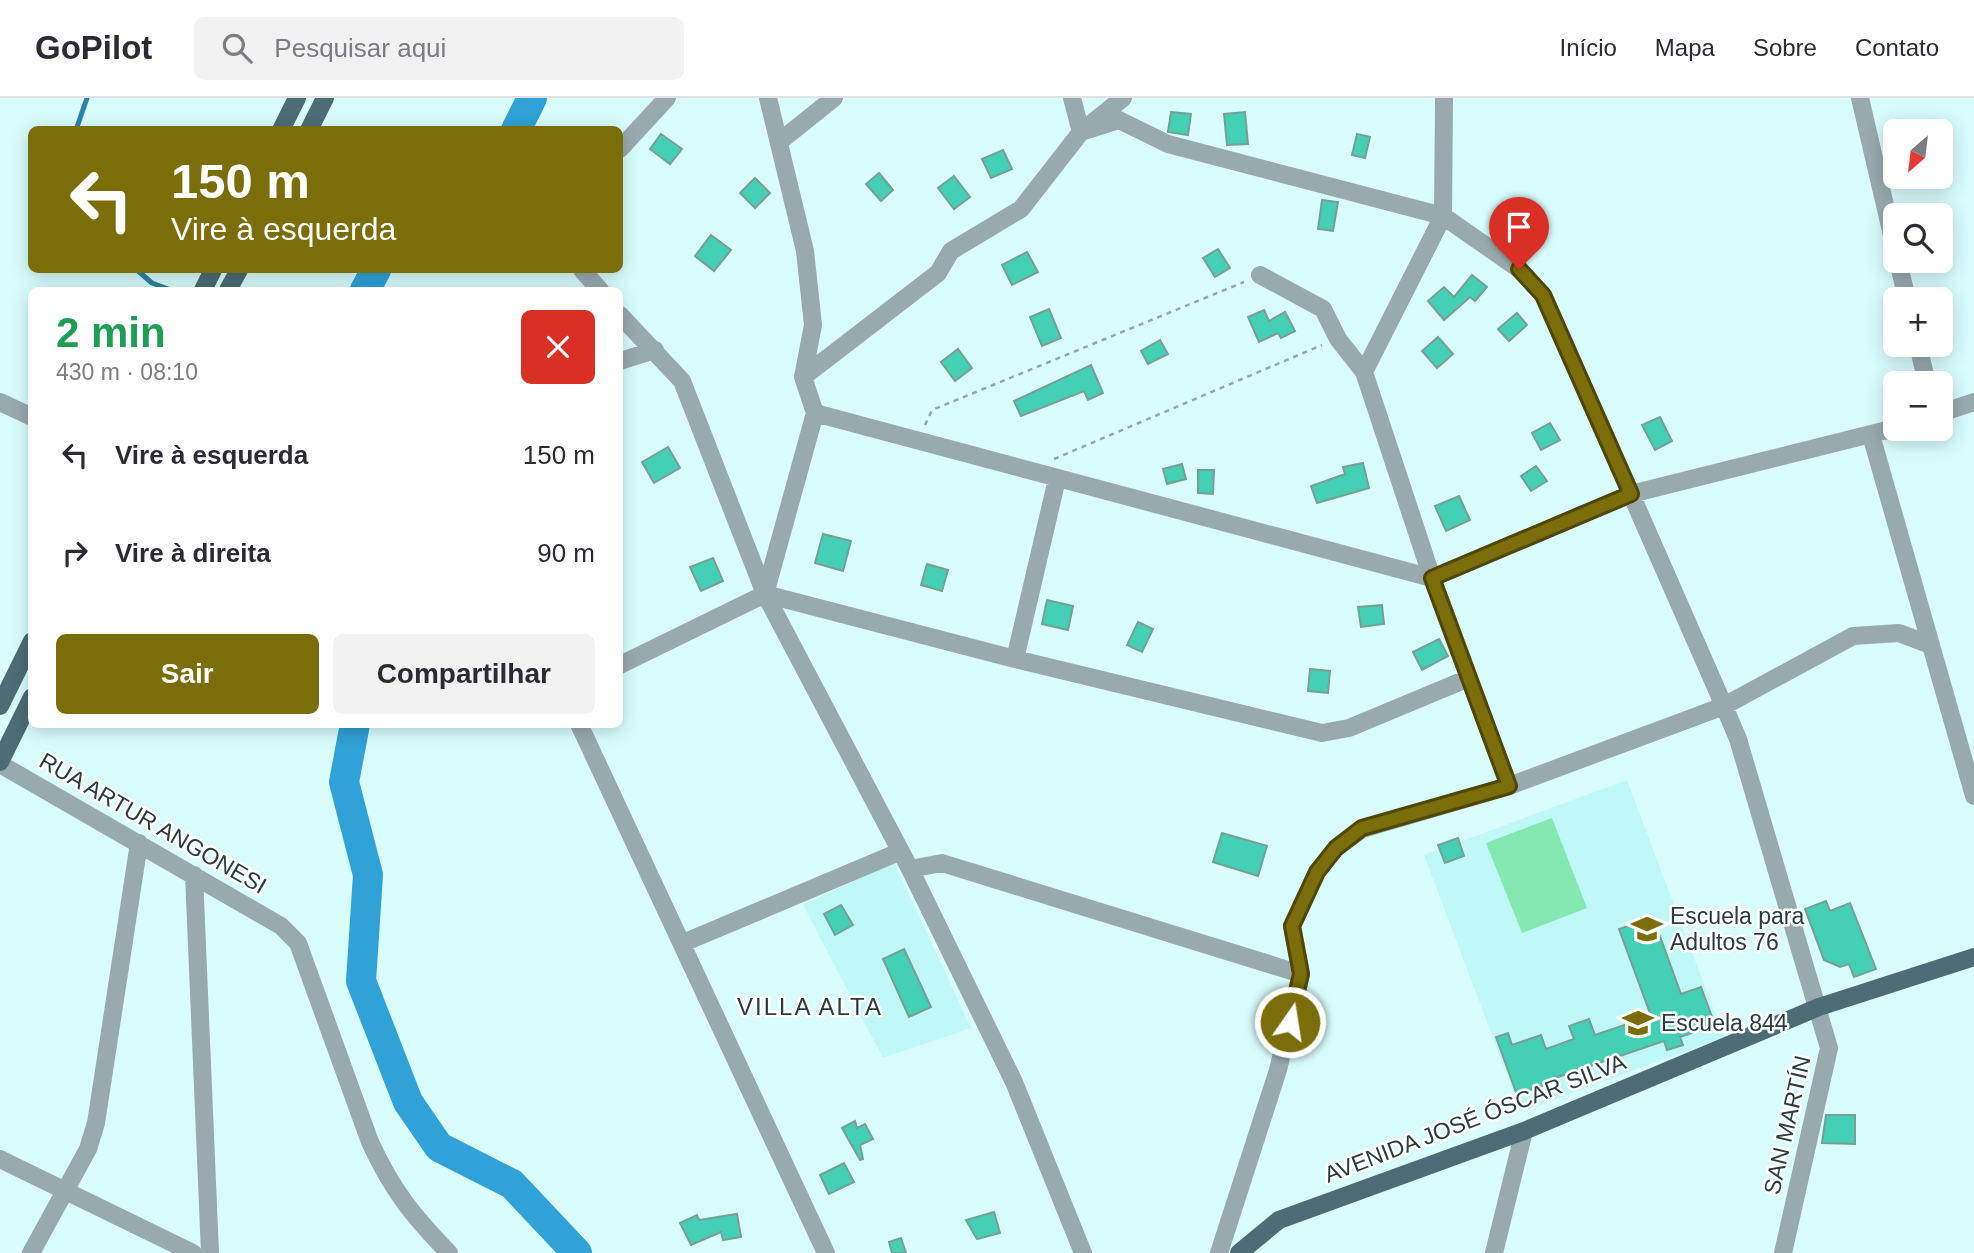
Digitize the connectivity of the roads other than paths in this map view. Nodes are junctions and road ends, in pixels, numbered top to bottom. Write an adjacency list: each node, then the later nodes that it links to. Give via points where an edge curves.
1 (297, 98): 10 (main road)
2 (325, 98): 11 (main road)
3 (667, 98): 14 (street)
4 (768, 98): 13 (street)
5 (834, 98): 13 (street)
6 (1072, 98): 12 (street)
7 (1123, 98): 12 (street)
8 (1444, 98): 16 (street)
9 (1860, 98): 15 (street)
10 (283, 126)
11 (311, 126)
12 (1081, 132): 16 (street, via 1119,120 1168,144); 24 (street, via 1021,209 951,251 938,273)
13 (779, 142): 24 (street, via 805,251 813,324)
14 (623, 146)
15 (1884, 203)
16 (1443, 216): 23 (street); 33 (street, SAN MARTÍN, via 1519,269 1543,295)
17 (585, 273): 19 (street)
18 (1260, 275): 23 (street, via 1323,309 1338,339)
19 (597, 287)
20 (623, 318): 21 (street)
21 (655, 350): 22 (street); 35 (street, via 682,381)
22 (623, 360)
23 (1364, 372): 34 (street)
24 (803, 377): 28 (street)
25 (0, 402): 29 (street)
26 (1974, 402): 27 (street)
27 (1953, 409)
28 (815, 413): 32 (street); 35 (street)
29 (28, 415)
30 (1883, 432): 31 (street)
31 (1871, 435): 33 (street); 36 (street)
32 (1057, 480): 34 (street); 38 (street)
33 (1631, 494): 34 (street); 43 (street, SAN MARTÍN)
34 (1432, 578): 40 (street)
35 (765, 594): 38 (street); 39 (street); 49 (street)
36 (1928, 644): 43 (street, via 1899,633 1853,636); 47 (street)
37 (28, 649): 42 (main road)
38 (1015, 659): 40 (street, via 1322,733 1349,728)
39 (623, 664)
40 (1469, 678): 46 (street)
41 (28, 705): 45 (main road)
42 (0, 706)
43 (1724, 706): 46 (street); 55 (street, SAN MARTÍN)
44 (581, 728): 52 (street)
45 (0, 763): 48 (street, RUA ARTUR ANGONESI)
46 (1509, 786): 54 (street, via 1362,828 1336,848 1317,872 1292,926)
47 (1974, 796)
48 (139, 843): 51 (street, RUA ARTUR ANGONESI); 58 (street, via 96,1123 88,1149)
49 (899, 852): 50 (street); 52 (street)
50 (910, 869): 54 (street, via 942,863); 64 (street, via 1014,1082)
51 (194, 875): 61 (street); 62 (street, RUA ARTUR ANGONESI, via 281,926 298,943 385,1174 410,1213)
52 (683, 943): 63 (street)
53 (1974, 957): 55 (main road, AVENIDA JOSÉ ÓSCAR SILVA)
54 (1301, 974): 65 (street, via 1278,1070)
55 (1819, 1007): 56 (main road, AVENIDA JOSÉ ÓSCAR SILVA); 68 (street, SAN MARTÍN, via 1829,1048)
56 (1524, 1130): 66 (main road, AVENIDA JOSÉ ÓSCAR SILVA, via 1279,1220); 67 (street)
57 (0, 1159): 58 (street)
58 (65, 1191): 59 (street); 60 (street)
59 (31, 1253)
60 (193, 1253)
61 (210, 1253)
62 (449, 1253)
63 (825, 1253)
64 (1083, 1253)
65 (1219, 1253)
66 (1239, 1253)
67 (1494, 1253)
68 (1783, 1253)

